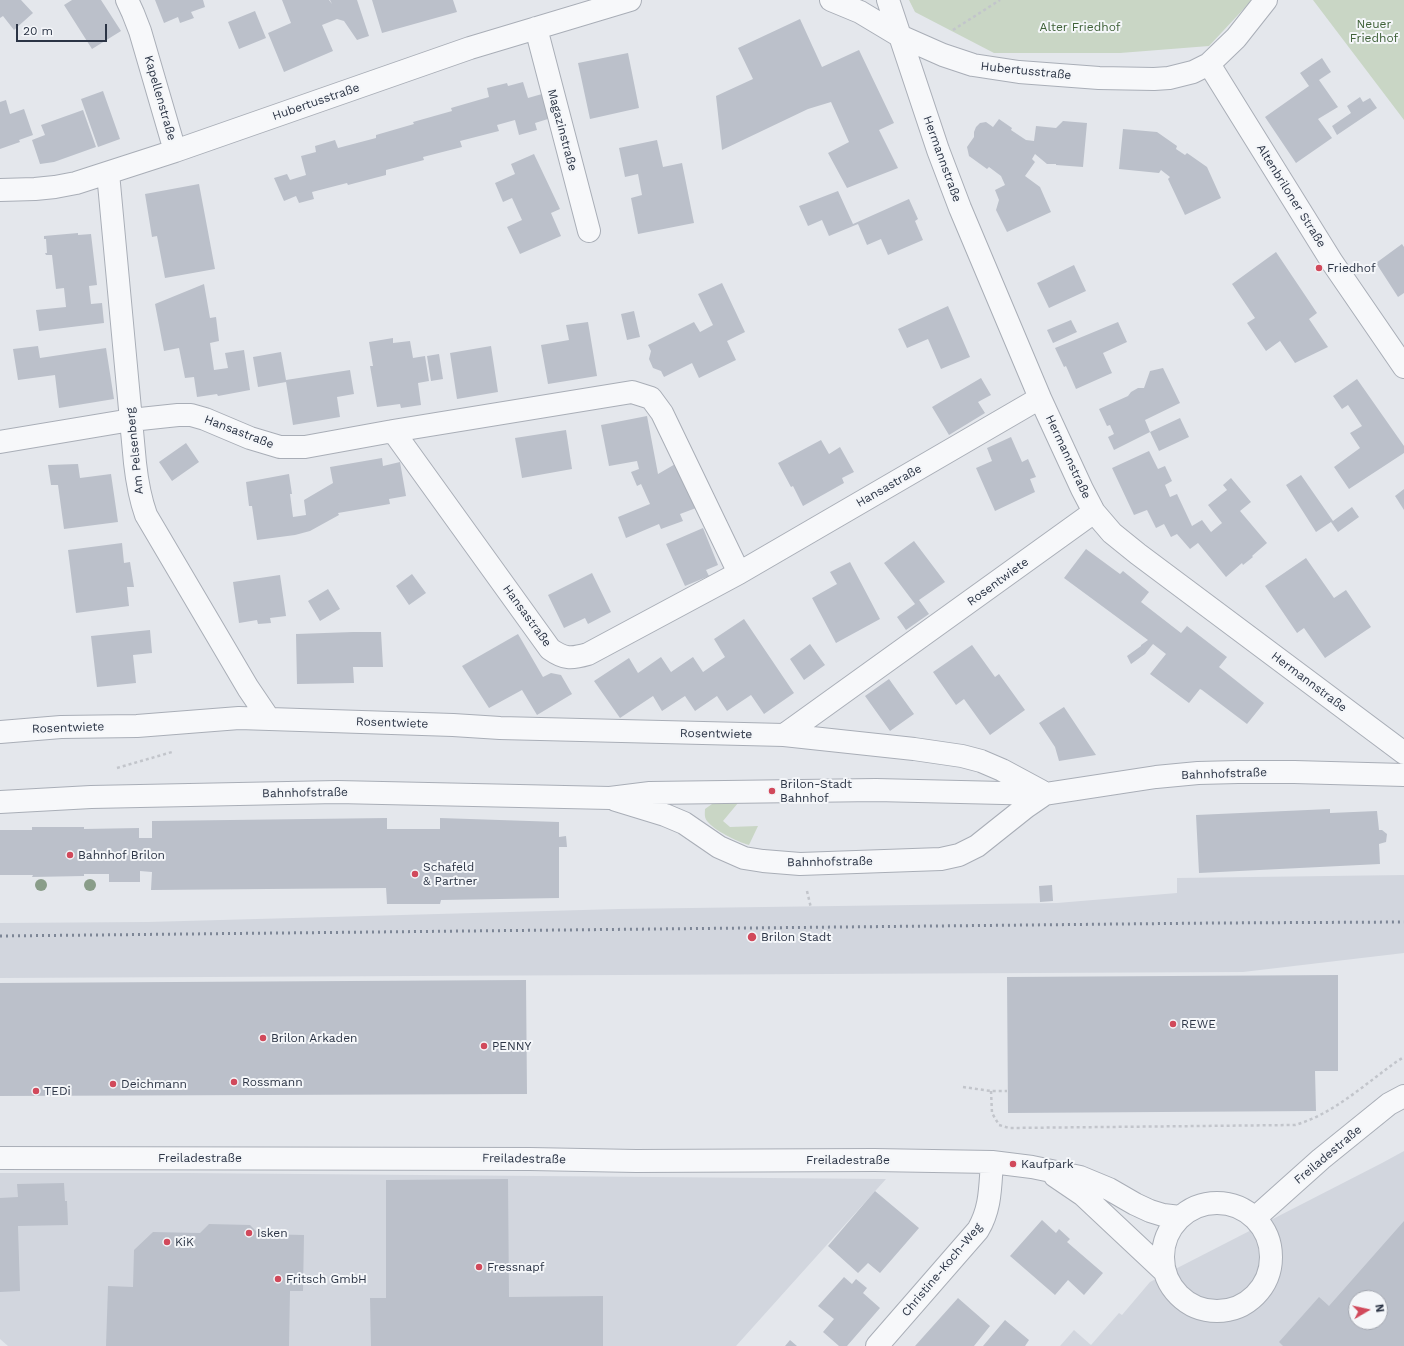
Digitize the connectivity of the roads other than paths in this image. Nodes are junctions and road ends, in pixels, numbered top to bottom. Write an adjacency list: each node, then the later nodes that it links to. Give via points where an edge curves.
1 (127, 0): 9 (street, Kapellenstraße, via 140,31)
2 (630, 0): 6 (street, Hubertusstraße)
3 (832, 0): 7 (street, Hubertusstraße, via 860,12)
4 (888, 0): 7 (street, Hermannstraße)
5 (1266, 0): 8 (street, Hubertusstraße, via 1236,38)
6 (536, 28): 9 (street, Hubertusstraße, via 470,48); 12 (street, Magazinstraße)
7 (900, 36): 8 (street, Hubertusstraße, via 957,61 1019,72 1154,79 1193,72); 14 (street, Hermannstraße, via 960,208)
8 (1209, 64): 13 (street, Altenbriloner Straße, via 1332,262)
9 (175, 151): 10 (street, Hubertusstraße)
10 (108, 173): 11 (street, Hubertusstraße, via 55,187); 15 (street, Am Pelsenberg)
11 (0, 190)
12 (589, 231)
13 (1404, 367)
14 (1040, 398): 18 (street, Hermannstraße); 19 (street, Hansastraße)
15 (132, 420): 16 (street, Hansastraße, via 192,415 280,448 313,446); 17 (street, Hansastraße); 20 (street, Am Pelsenberg, via 138,488 146,515 248,688)
16 (393, 431): 19 (street, Hansastraße, via 632,392 651,398 662,413); 19 (street, Hansastraße, via 550,649 559,656 567,658 588,654)
17 (0, 442)
18 (1094, 512): 22 (street, Rosentwiete); 23 (street, Hermannstraße, via 1112,533 1138,554)
19 (739, 573)
20 (269, 718): 21 (street, Rosentwiete); 22 (street, Rosentwiete, via 500,728)
21 (0, 732)
22 (784, 735): 25 (street, Rosentwiete, via 962,756 1002,770)
23 (1404, 753)
24 (1404, 776): 25 (street, Bahnhofstraße, via 1286,772 1198,774 1156,777)
25 (1045, 794): 26 (street, Bahnhofstraße, via 868,790 650,792); 26 (street, Bahnhofstraße, via 977,846 959,855 941,859 800,864 744,858 719,847 684,823)
26 (610, 798): 27 (street, Bahnhofstraße, via 337,792 91,797)
27 (0, 802)
28 (1404, 1096): 33 (street, Freiladestraße, via 1389,1104 1321,1159)
29 (0, 1158): 30 (street, Freiladestraße)
30 (992, 1162): 31 (street, Freiladestraße); 35 (street, Christine-Koch-Weg, via 988,1207 978,1230)
31 (1048, 1171): 32 (street, Freiladestraße, via 1080,1178 1109,1189 1150,1211); 34 (street, Freiladestraße, via 1082,1196)
32 (1180, 1217): 33 (street, via 1194,1208 1209,1203 1226,1203 1242,1209); 34 (street, via 1164,1242)
33 (1255, 1218): 34 (street, via 1266,1235 1271,1254 1269,1274 1259,1292 1244,1304 1226,1311 1206,1311 1193,1306 1173,1289)
34 (1164, 1271)
35 (876, 1346)

